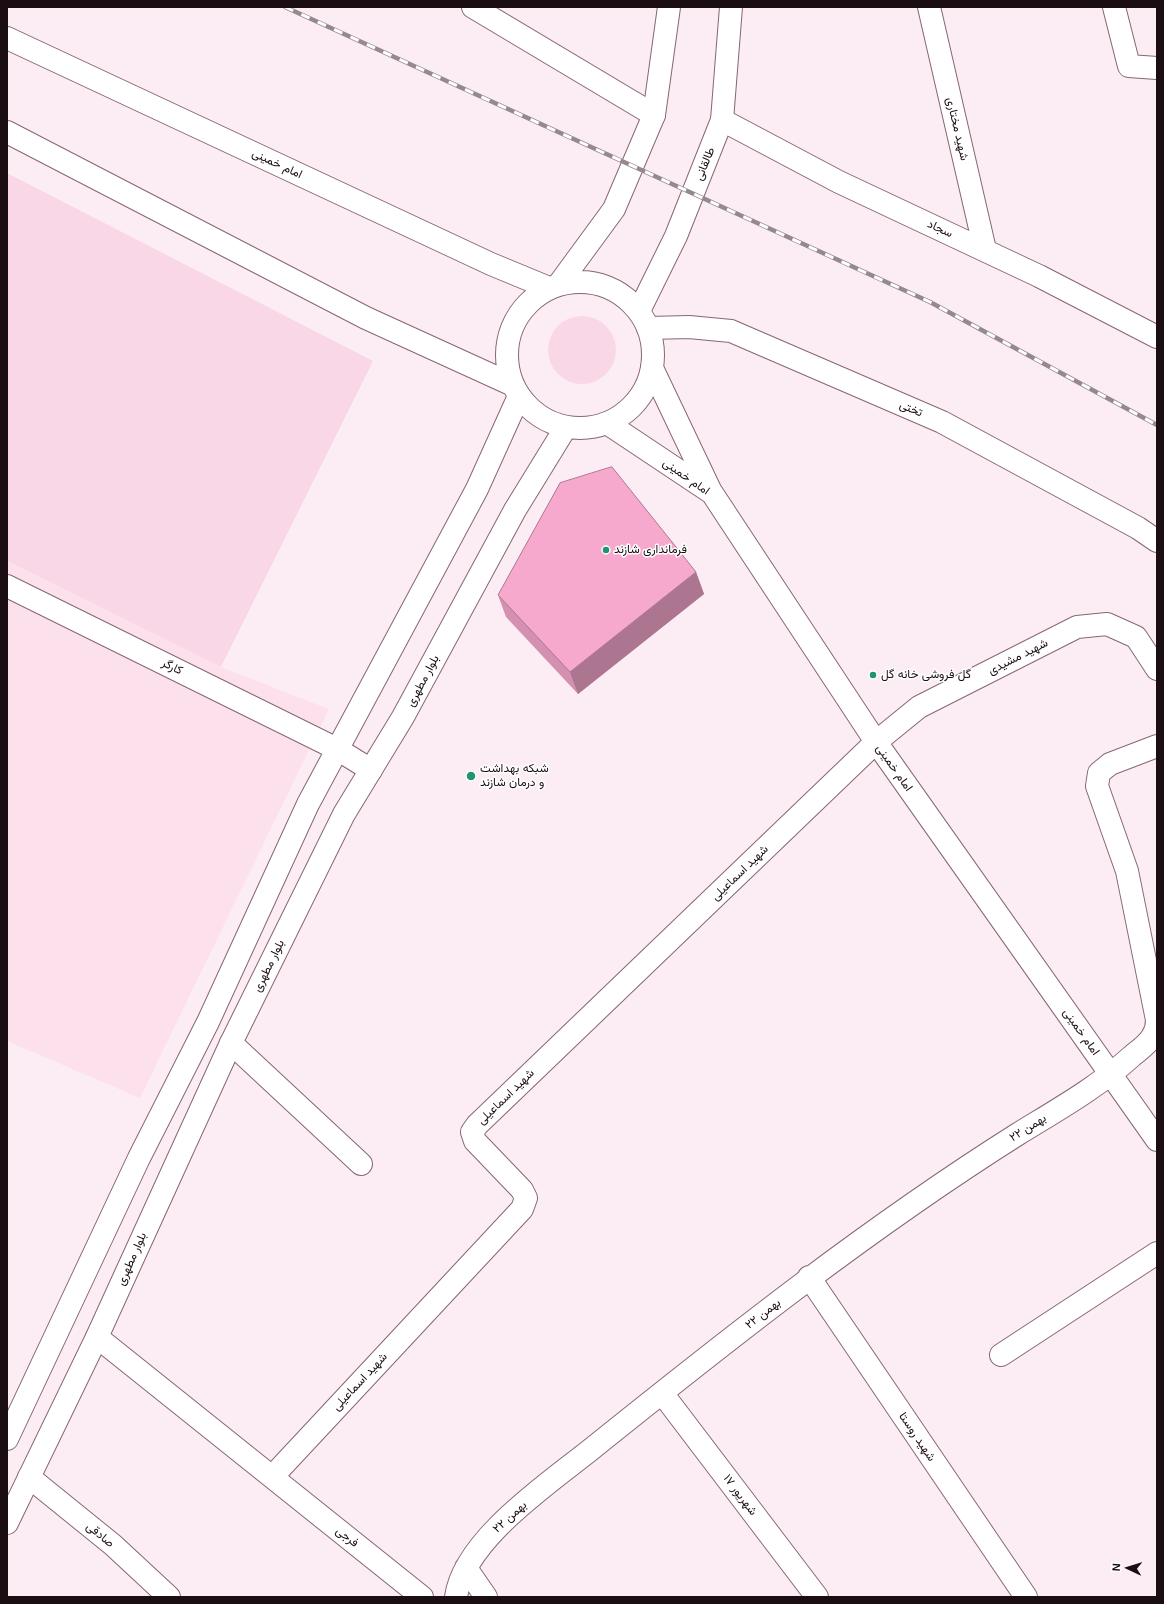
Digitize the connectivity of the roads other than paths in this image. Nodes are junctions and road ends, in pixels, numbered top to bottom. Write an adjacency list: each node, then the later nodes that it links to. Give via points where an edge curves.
1 (473, 7): 8 (street)
2 (669, 7): 8 (street)
3 (731, 7): 9 (street, طالقانی)
4 (929, 7): 11 (street, شهید مختاری)
5 (1114, 7): 7 (street, via 1129,66)
6 (7, 38): 12 (street, امام خمینی, via 491,264)
7 (1157, 68)
8 (654, 115): 12 (street, via 614,209)
9 (722, 120): 11 (street, سجاد, via 839,182); 13 (street, طالقانی)
10 (7, 132): 16 (street, via 366,318)
11 (985, 250): 14 (street, سجاد)
12 (554, 286): 13 (street, via 581,281 604,285 623,295); 16 (street, via 530,301 516,319 508,340 506,363)
13 (644, 320): 15 (street, via 653,348); 20 (street, تختی, via 731,331 942,422 1138,528)
14 (1157, 337)
15 (652, 368): 17 (street, via 637,401 623,414); 19 (street)
16 (516, 390): 18 (street, via 532,410 548,421); 25 (street, via 477,489)
17 (607, 423): 18 (street, via 586,428); 19 (street, امام خمینی)
18 (566, 427): 26 (street, بلوار مطهری, via 515,510 403,717)
19 (712, 493): 23 (street, امام خمینی)
20 (1157, 541)
21 (7, 586): 25 (street, کارگر)
22 (1157, 669): 23 (street, شهید مشیدی, via 1136,637 1107,624 1077,627 919,707)
23 (876, 742): 29 (street, امام خمینی); 39 (street, شهید اسماعیلی, via 477,1125 472,1132 474,1141 522,1190 526,1198 522,1208)
24 (1157, 746): 27 (street, via 1110,764 1099,773 1097,786 1127,871)
25 (337, 749): 26 (street, کارگر); 37 (street, via 308,804 208,1022 139,1158)
26 (371, 770): 28 (street, بلوار مطهری, via 344,814)
27 (1157, 1020): 29 (street, ۲۲ بهمن, via 1151,1040)
28 (231, 1043): 31 (street); 34 (street, بلوار مطهری)
29 (1111, 1075): 30 (street, امام خمینی); 33 (street, ۲۲ بهمن, via 949,1178)
30 (1157, 1140)
31 (360, 1164)
32 (1157, 1253): 35 (street)
33 (809, 1278): 36 (street, ۲۲ بهمن); 47 (street, شهید روستا)
34 (97, 1337): 38 (street, بلوار مطهری); 39 (street, فرجی)
35 (1001, 1355)
36 (662, 1393): 41 (street, ۲۲ بهمن, via 497,1526); 46 (street, ۱۷ شهریور)
37 (7, 1439)
38 (28, 1477): 40 (street, بلوار مطهری); 42 (street, صادقی, via 113,1545)
39 (272, 1477): 43 (street, فرجی)
40 (7, 1523)
41 (466, 1568): 44 (street, ۲۲ بهمن); 45 (street)
42 (169, 1597)
43 (422, 1597)
44 (456, 1597)
45 (486, 1597)
46 (817, 1597)
47 (1026, 1597)

